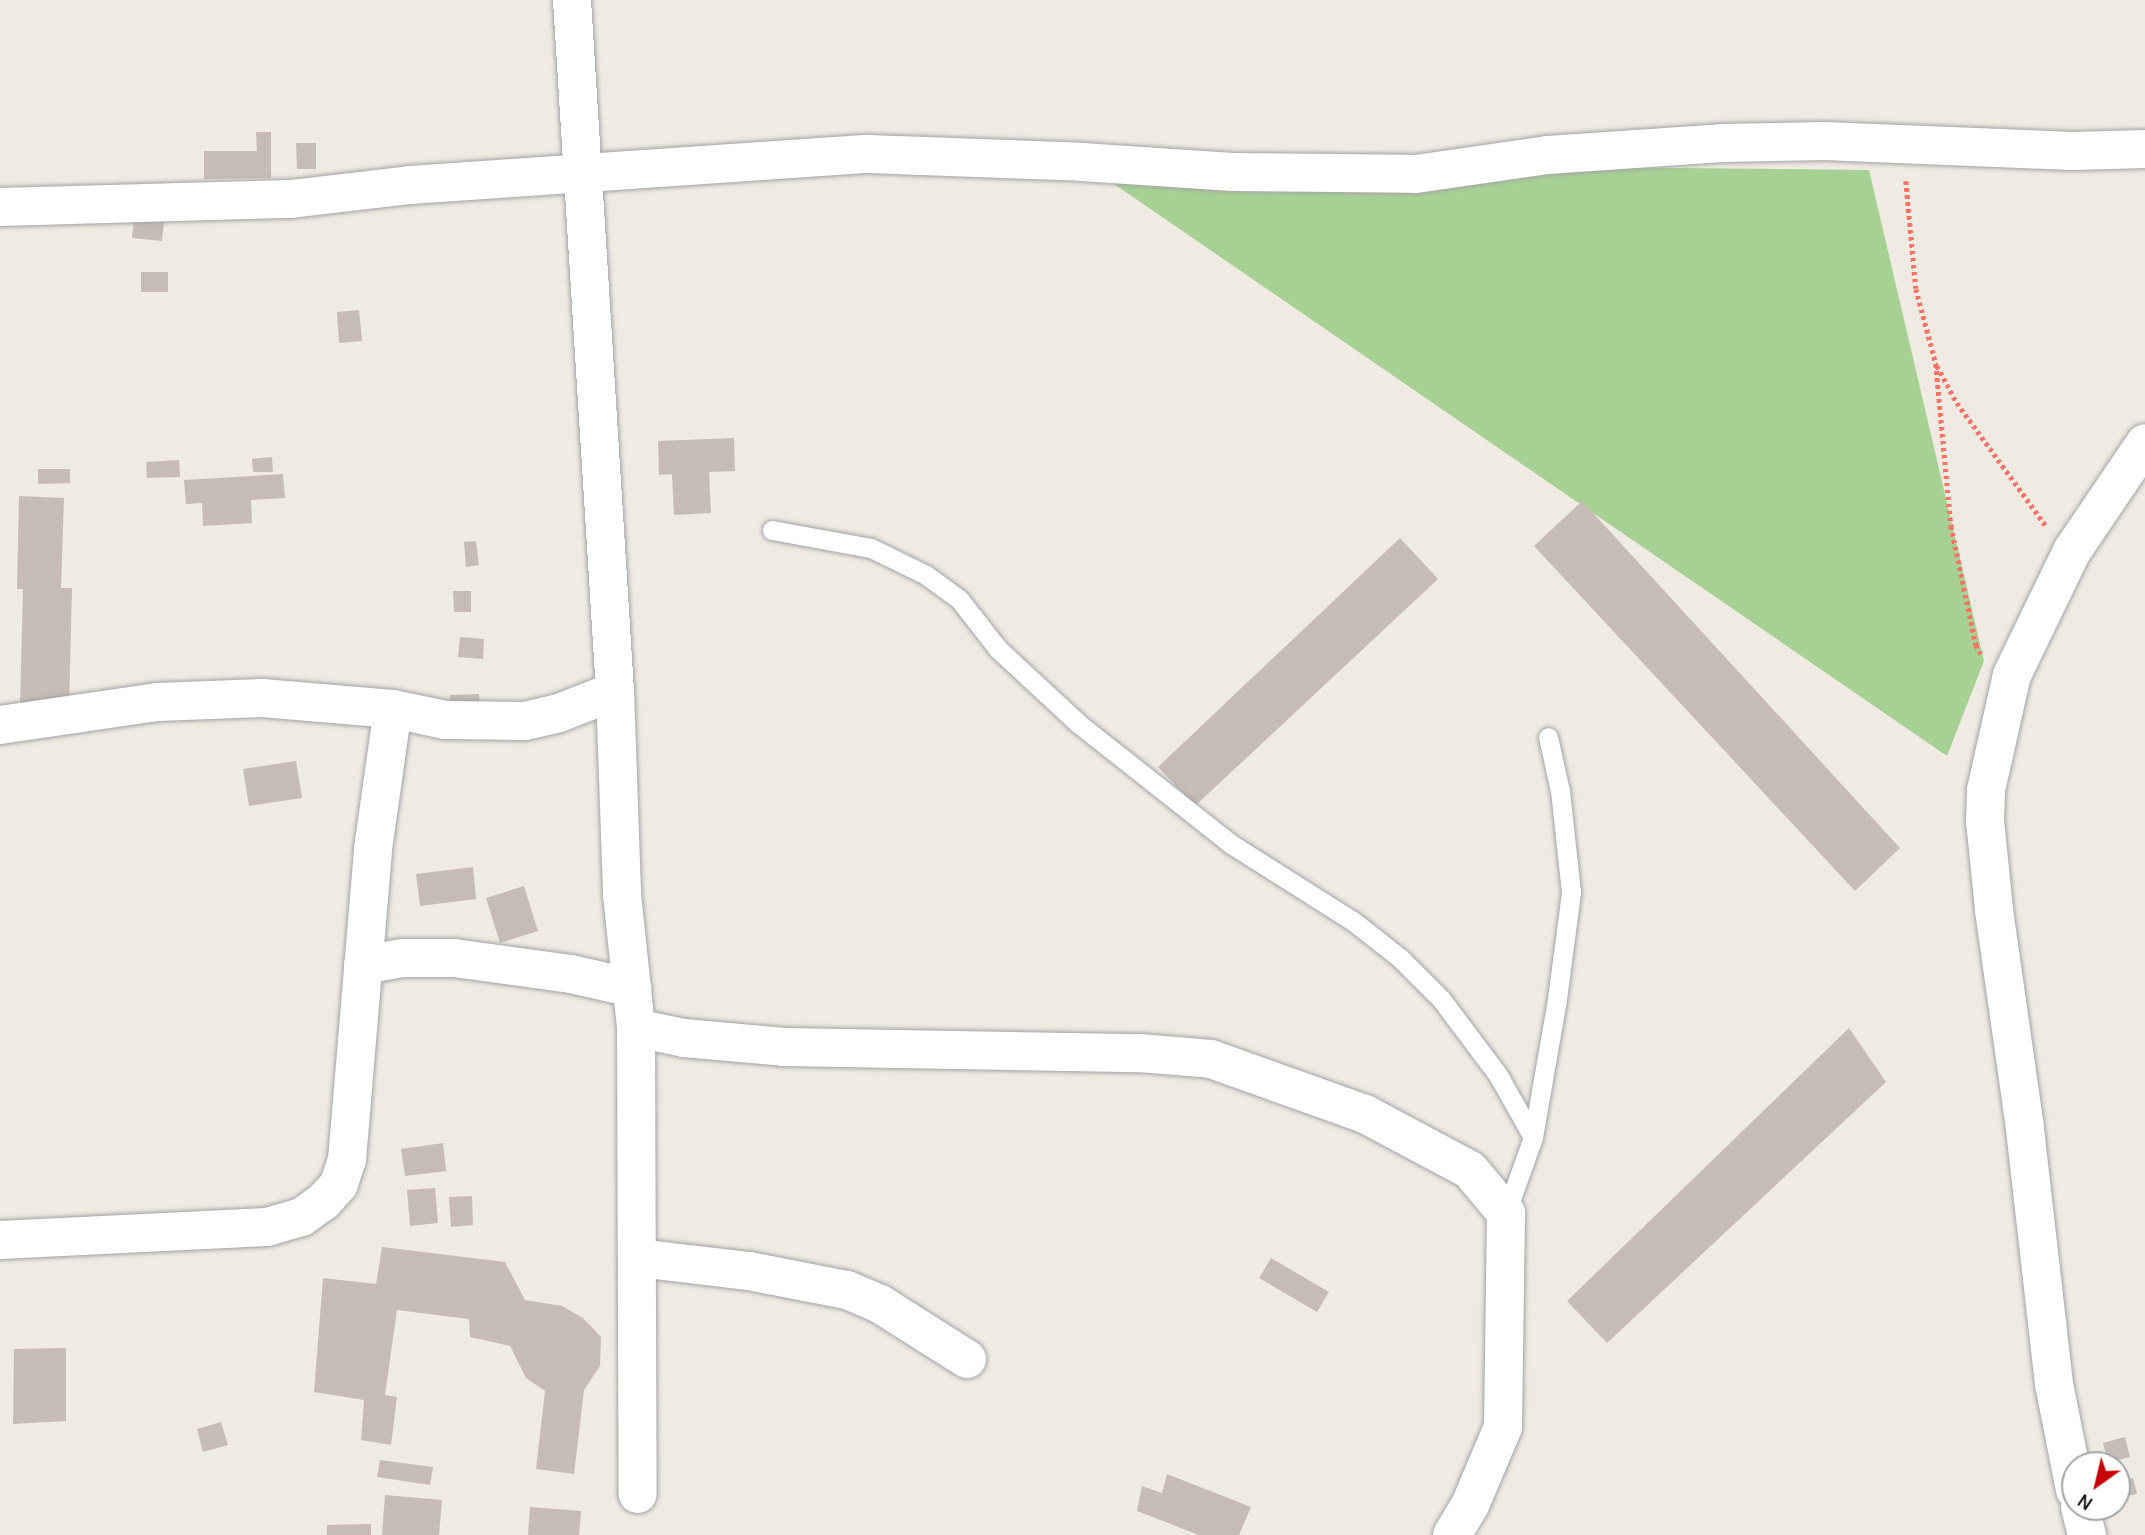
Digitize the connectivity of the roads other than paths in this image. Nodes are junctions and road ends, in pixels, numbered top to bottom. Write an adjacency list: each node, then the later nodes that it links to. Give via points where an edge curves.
1 (572, 0): 3 (street)
2 (2145, 149): 3 (street, via 1722,143 1548,155 1416,174 1234,172 868,154)
3 (581, 172): 4 (street, via 291,199); 7 (street)
4 (0, 207)
5 (2145, 443): 19 (street, via 2072,551 2011,675 1986,790 1985,821 2054,1384)
6 (772, 530): 14 (lane, via 871,548 926,575 959,599 998,649 1079,724 1231,844 1353,921 1400,958 1449,1010 1498,1075)
7 (615, 691): 8 (street, via 525,722 445,720); 12 (street, via 622,894)
8 (393, 709): 9 (street, via 262,698 157,702); 11 (street, via 373,849)
9 (0, 725)
10 (1548, 737): 14 (lane, via 1560,791 1571,892)
11 (363, 965): 12 (street, via 402,958 454,958 571,974); 16 (street, via 347,1160 339,1184 323,1202 302,1217 267,1227)
12 (632, 988): 13 (street)
13 (636, 1028): 15 (street, via 684,1038 784,1047 1128,1053 1211,1059 1365,1114 1470,1170); 17 (street)
14 (1533, 1137): 15 (lane)
15 (1506, 1213): 21 (street, via 1503,1427)
16 (0, 1240)
17 (638, 1258): 18 (street, via 749,1271 847,1290 880,1304); 20 (street)
18 (967, 1359)
19 (2067, 1451)
20 (638, 1494)
21 (1452, 1535)

